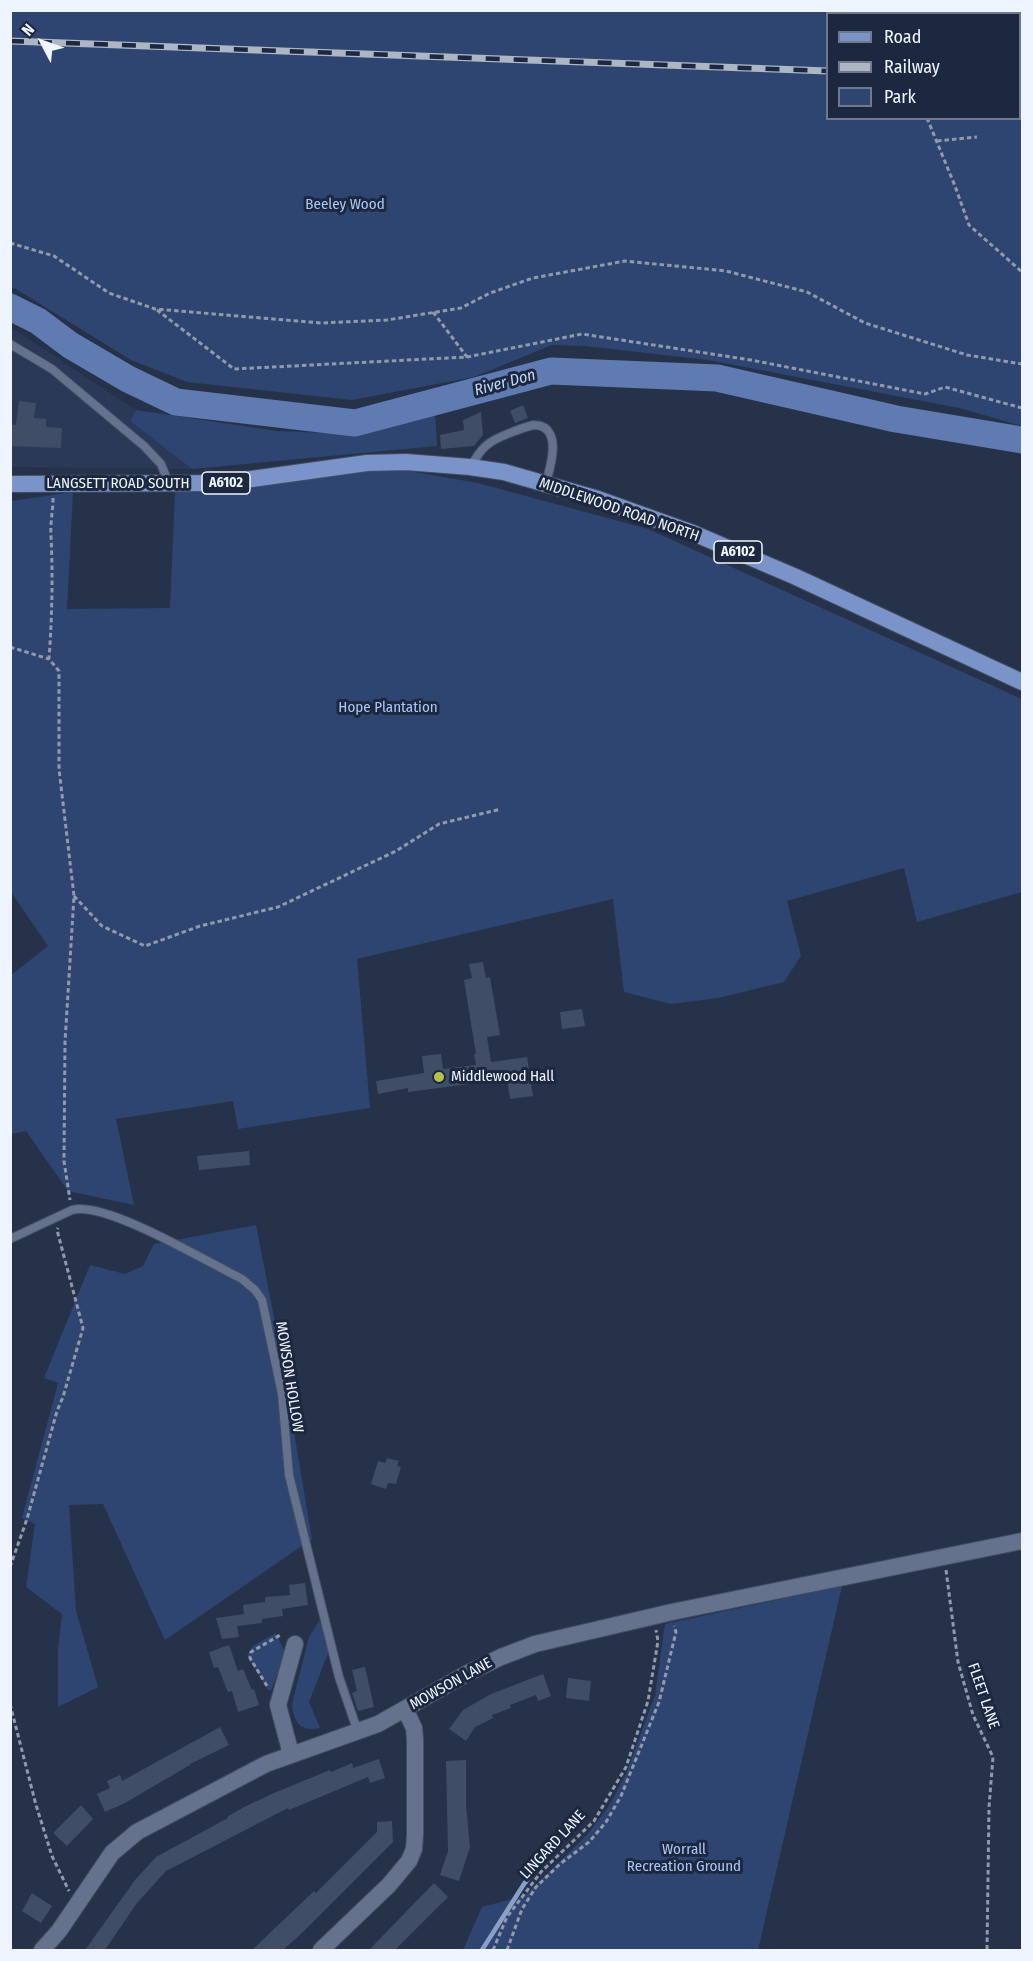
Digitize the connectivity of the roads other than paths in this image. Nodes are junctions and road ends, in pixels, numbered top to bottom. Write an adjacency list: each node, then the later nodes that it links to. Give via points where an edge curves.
1 (10, 344): 5 (lane, via 52,369 144,446 161,464)
2 (439, 464): 3 (main road, MIDDLEWOOD ROAD NORTH / A6102); 5 (main road, LANGSETT ROAD SOUTH / A6102, via 367,463 223,483)
3 (470, 467): 6 (main road, MIDDLEWOOD ROAD NORTH / A6102); 6 (lane, via 493,440 534,425 543,426 552,440)
4 (10, 484): 5 (main road, LANGSETT ROAD SOUTH / A6102)
5 (166, 484)
6 (546, 484): 7 (main road, MIDDLEWOOD ROAD NORTH / A6102, via 693,533)
7 (1023, 682)
8 (10, 1239): 12 (lane, MOWSON HOLLOW, via 72,1210 94,1210 142,1228 255,1290 262,1300 282,1394 289,1474 339,1677)
9 (1023, 1541): 11 (street, MOWSON LANE, via 672,1612 536,1644 468,1673)
10 (289, 1639): 13 (street, via 278,1713)
11 (405, 1709): 12 (street, MOWSON LANE); 15 (street, via 416,1739 414,1849 402,1871)
12 (358, 1732): 13 (street, MOWSON LANE)
13 (291, 1754): 14 (street, MOWSON LANE, via 137,1832 112,1853)
14 (42, 1950)
15 (321, 1950)

